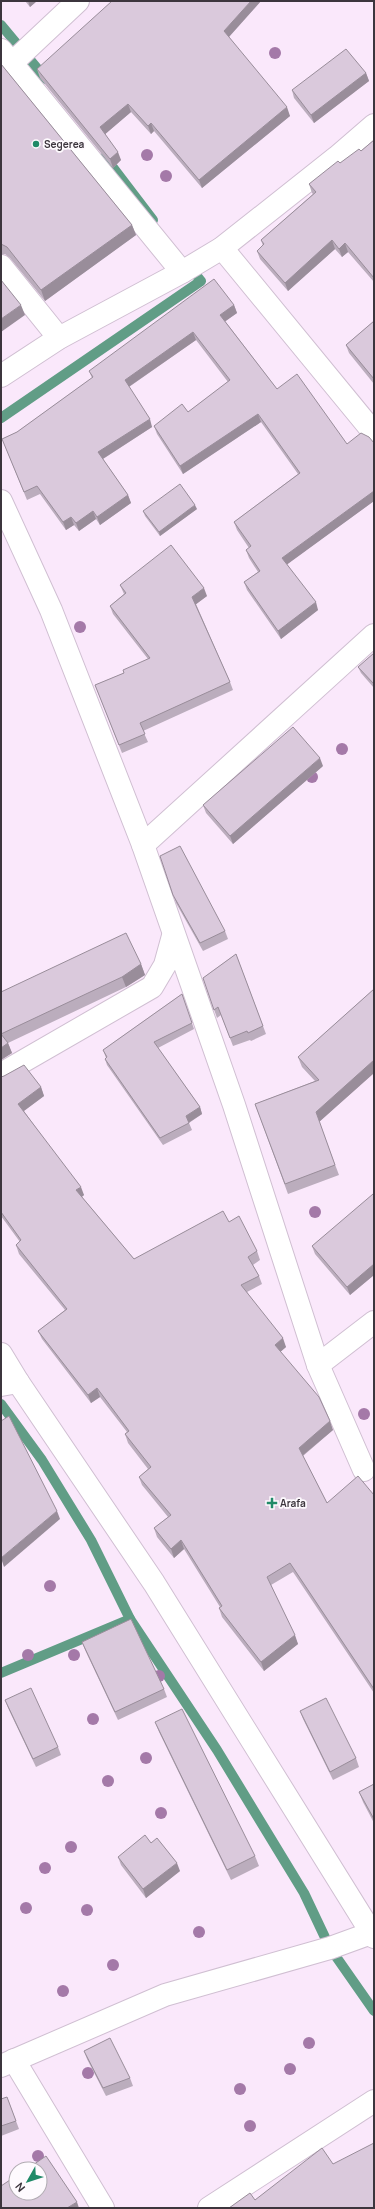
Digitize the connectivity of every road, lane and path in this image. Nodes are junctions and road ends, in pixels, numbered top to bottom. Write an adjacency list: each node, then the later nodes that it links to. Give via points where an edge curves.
1 (78, 1): 2 (street)
2 (7, 56): 6 (street)
3 (374, 126): 4 (street)
4 (222, 248): 6 (street); 9 (street)
5 (1, 266): 7 (street)
6 (182, 272): 7 (street)
7 (60, 338): 8 (street)
8 (1, 376)
9 (374, 433)
10 (1, 501): 12 (street, via 51,610)
11 (374, 635): 12 (street)
12 (143, 845): 13 (street)
13 (173, 936): 14 (street, via 165,965 152,987); 17 (street, via 234,1105)
14 (1, 1074)
15 (374, 1322): 17 (street)
16 (1, 1354): 18 (street)
17 (318, 1365): 19 (street)
18 (9, 1384): 20 (street, via 154,1583)
19 (364, 1470)
20 (373, 1934): 21 (street, via 165,1995)
21 (8, 2063): 23 (street)
22 (374, 2101): 24 (street)
23 (102, 2208)
24 (209, 2208)

